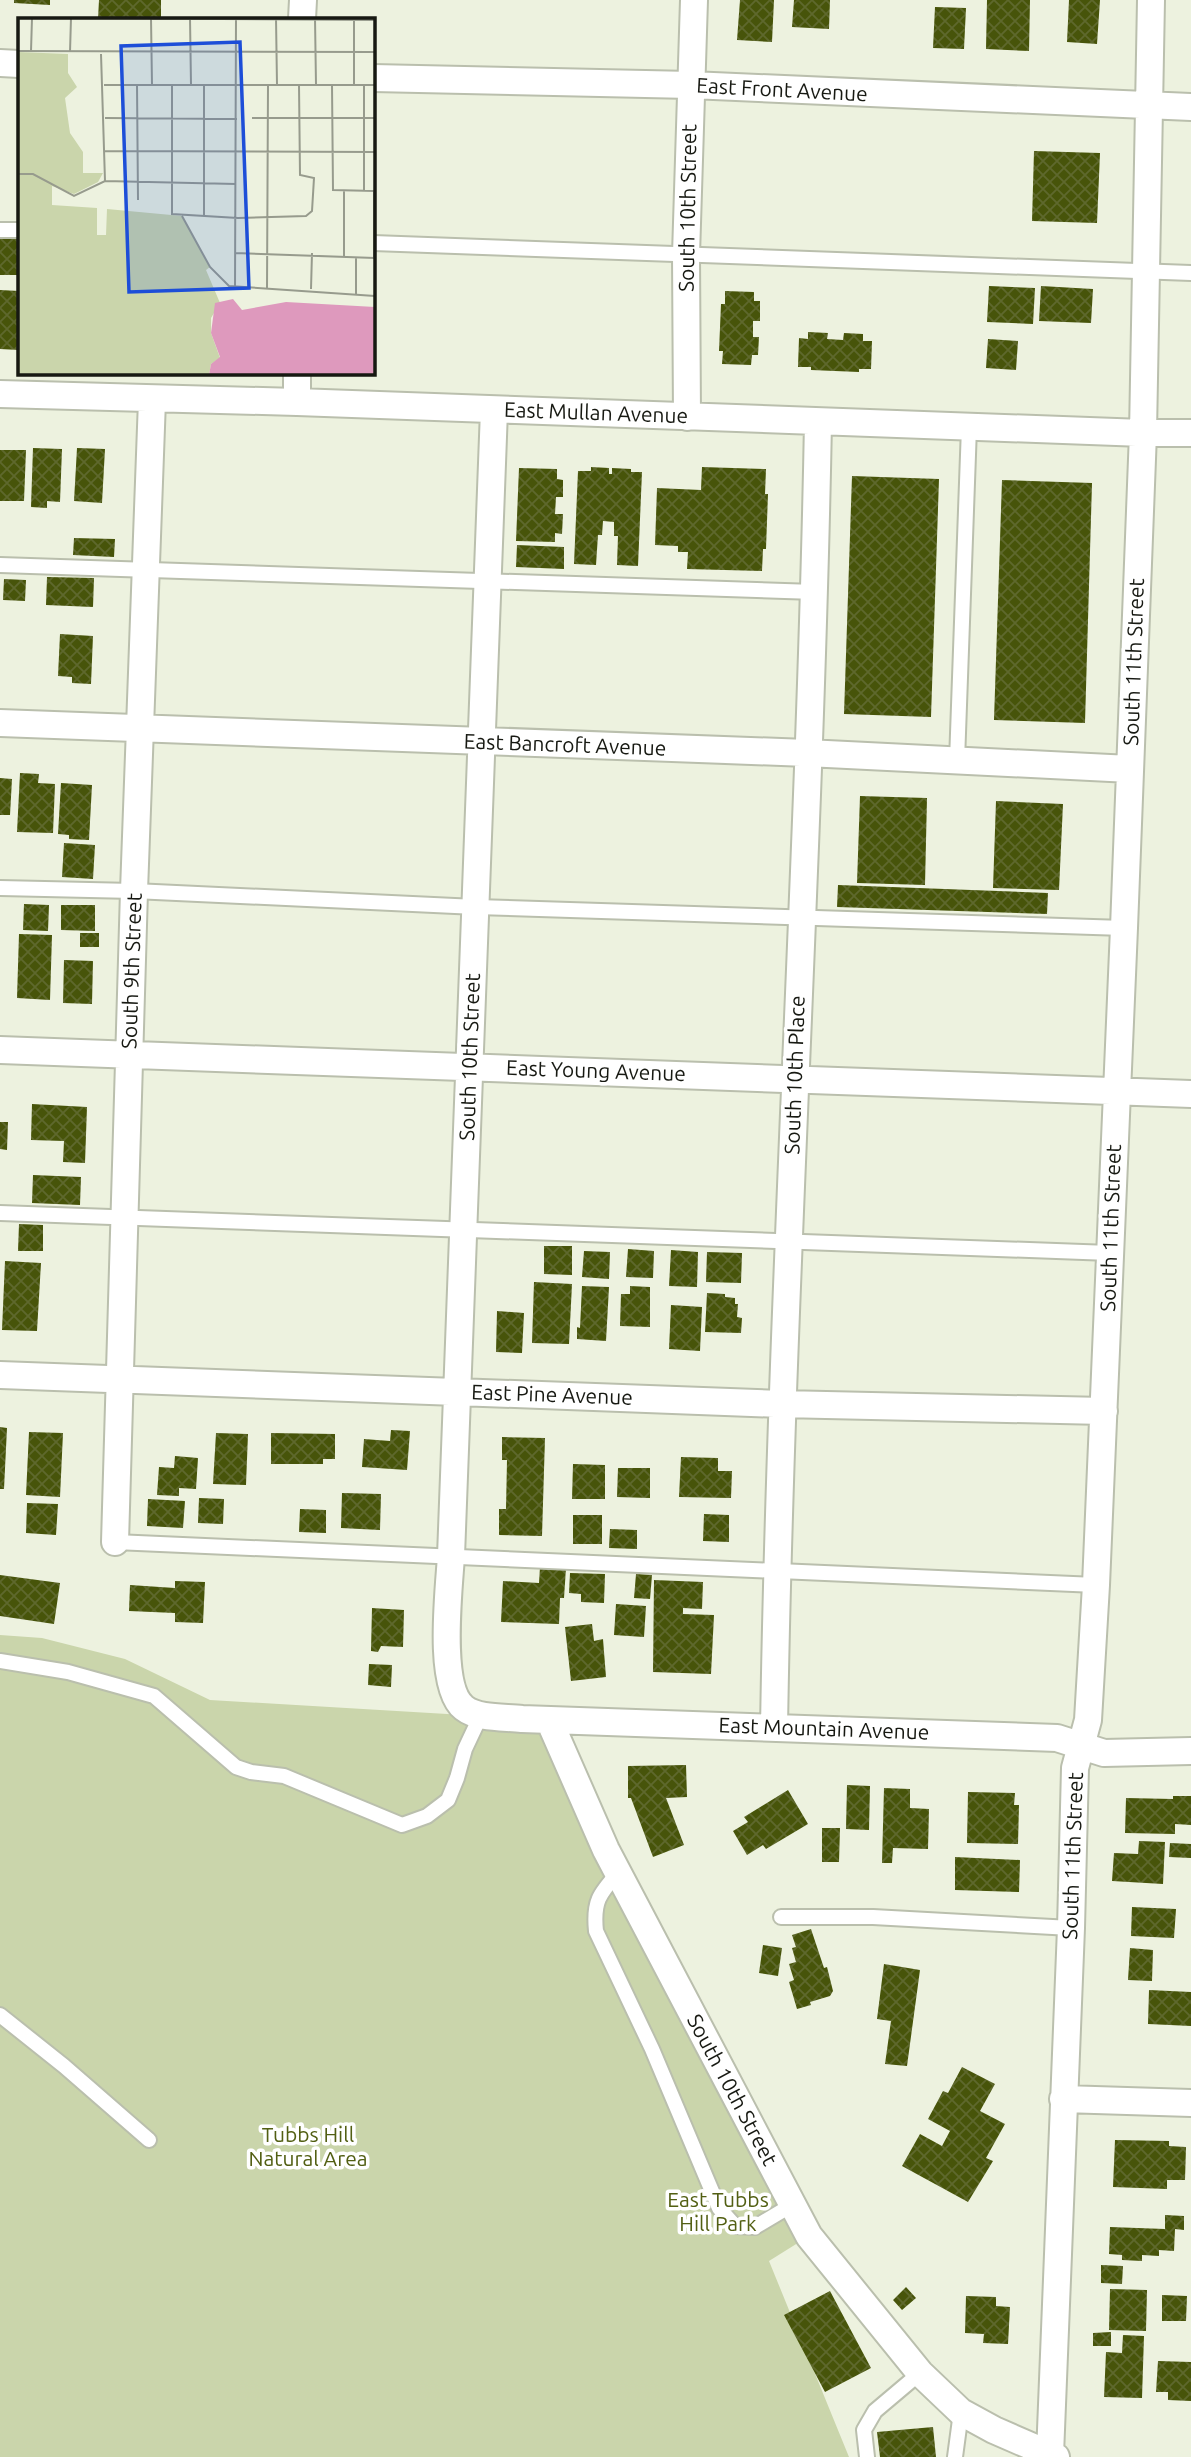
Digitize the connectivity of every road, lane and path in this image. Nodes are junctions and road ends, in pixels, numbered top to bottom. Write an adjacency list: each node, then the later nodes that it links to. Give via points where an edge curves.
1 (303, 0): 4 (street)
2 (694, 0): 8 (street, South 10th Street)
3 (1151, 0): 9 (street, South 11th Street)
4 (302, 18)
5 (0, 63): 6 (street)
6 (18, 64)
7 (374, 78): 8 (street, East Front Avenue)
8 (691, 85): 9 (street, East Front Avenue); 14 (street, South 10th Street)
9 (1148, 106): 10 (street, East Front Avenue); 15 (street, South 11th Street)
10 (1191, 107)
11 (0, 230): 12 (lane)
12 (18, 230)
13 (374, 243): 14 (lane)
14 (686, 255): 15 (lane); 22 (street, South 10th Street)
15 (1146, 271): 16 (lane); 25 (street, South 11th Street)
16 (1191, 273)
17 (297, 374): 20 (street)
18 (0, 394): 19 (street, East Mullan Avenue)
19 (152, 400): 20 (street, East Mullan Avenue); 28 (street, South 9th Street)
20 (297, 402): 21 (street, East Mullan Avenue)
21 (494, 410): 22 (street, East Mullan Avenue); 29 (street, South 10th Street)
22 (687, 417): 23 (street, East Mullan Avenue)
23 (818, 422): 24 (street, East Mullan Avenue); 30 (street, South 10th Place)
24 (969, 427): 25 (street, East Mullan Avenue); 35 (lane)
25 (1143, 433): 26 (street, East Mullan Avenue); 36 (street, South 11th Street)
26 (1191, 433)
27 (0, 565): 28 (lane)
28 (145, 569): 29 (lane); 32 (street, South 9th Street)
29 (488, 580): 30 (lane); 33 (street, South 10th Street)
30 (815, 592): 34 (street, South 10th Place)
31 (0, 723): 32 (street, East Bancroft Avenue)
32 (141, 730): 33 (street, East Bancroft Avenue); 38 (street, South 9th Street)
33 (482, 743): 34 (street, East Bancroft Avenue); 39 (street, South 10th Street)
34 (807, 753): 35 (street, East Bancroft Avenue); 40 (street, South 10th Place)
35 (957, 761): 36 (street, East Bancroft Avenue)
36 (1130, 769): 41 (street, South 11th Street)
37 (0, 888): 38 (lane)
38 (134, 891): 39 (lane); 43 (street, South 9th Street)
39 (476, 907): 40 (lane); 44 (street, South 10th Street)
40 (801, 918): 41 (lane); 45 (street, South 10th Place)
41 (1124, 928): 46 (street, South 11th Street)
42 (0, 1050): 43 (street, East Young Avenue)
43 (130, 1056): 44 (street, East Young Avenue); 49 (street, South 9th Street)
44 (470, 1067): 45 (street, East Young Avenue); 50 (street, South 10th Street)
45 (796, 1079): 46 (street, East Young Avenue); 51 (street, South 10th Place)
46 (1117, 1091): 47 (street, East Young Avenue); 52 (street, South 11th Street)
47 (1191, 1094)
48 (0, 1213): 49 (lane)
49 (126, 1217): 50 (lane); 54 (street, South 9th Street)
50 (463, 1229): 51 (lane); 55 (street, South 10th Street)
51 (789, 1241): 52 (lane); 56 (street, South 10th Place)
52 (1110, 1253): 57 (street, South 11th Street)
53 (0, 1375): 54 (street, East Pine Avenue)
54 (121, 1379): 55 (street, East Pine Avenue); 58 (street, South 9th Street)
55 (456, 1392): 56 (street, East Pine Avenue); 59 (street, South 10th Street)
56 (781, 1404): 57 (street, East Pine Avenue); 60 (street, South 10th Place)
57 (1104, 1411): 61 (street, South 11th Street)
58 (115, 1542): 59 (lane)
59 (451, 1556): 60 (lane); 63 (street, South 10th Street, via 447,1667 452,1689)
60 (776, 1571): 61 (lane); 65 (street, South 10th Place)
61 (1096, 1586): 66 (street, South 11th Street, via 1088,1720)
62 (0, 1661): 63 (lane, via 68,1672 154,1696 236,1766 284,1776 402,1825 426,1816 448,1800 465,1749)
63 (470, 1708): 64 (street, East Mountain Avenue)
64 (549, 1720): 65 (street, East Mountain Avenue); 68 (street, South 10th Street)
65 (774, 1728): 66 (street, East Mountain Avenue, via 1057,1738)
66 (1081, 1745): 67 (street, East Mountain Avenue, via 1104,1753); 70 (street, South 11th Street, via 1075,1768)
67 (1191, 1751)
68 (618, 1873): 75 (street, South 10th Street); 75 (lane, via 600,1893 594,1913 596,1931 719,2208 735,2226 755,2227)
69 (781, 1917): 70 (lane)
70 (1071, 1928): 72 (street, South 11th Street)
71 (0, 2015): 74 (lane)
72 (1063, 2099): 73 (street); 78 (street, South 11th Street)
73 (1191, 2103)
74 (149, 2140)
75 (792, 2205): 76 (street, South 10th Street, via 809,2236)
76 (920, 2373): 77 (street, South 10th Street); 79 (lane, via 875,2411 864,2430)
77 (961, 2412): 78 (street, South 10th Street); 80 (lane)
78 (1053, 2456)
79 (867, 2457)
80 (955, 2457)

